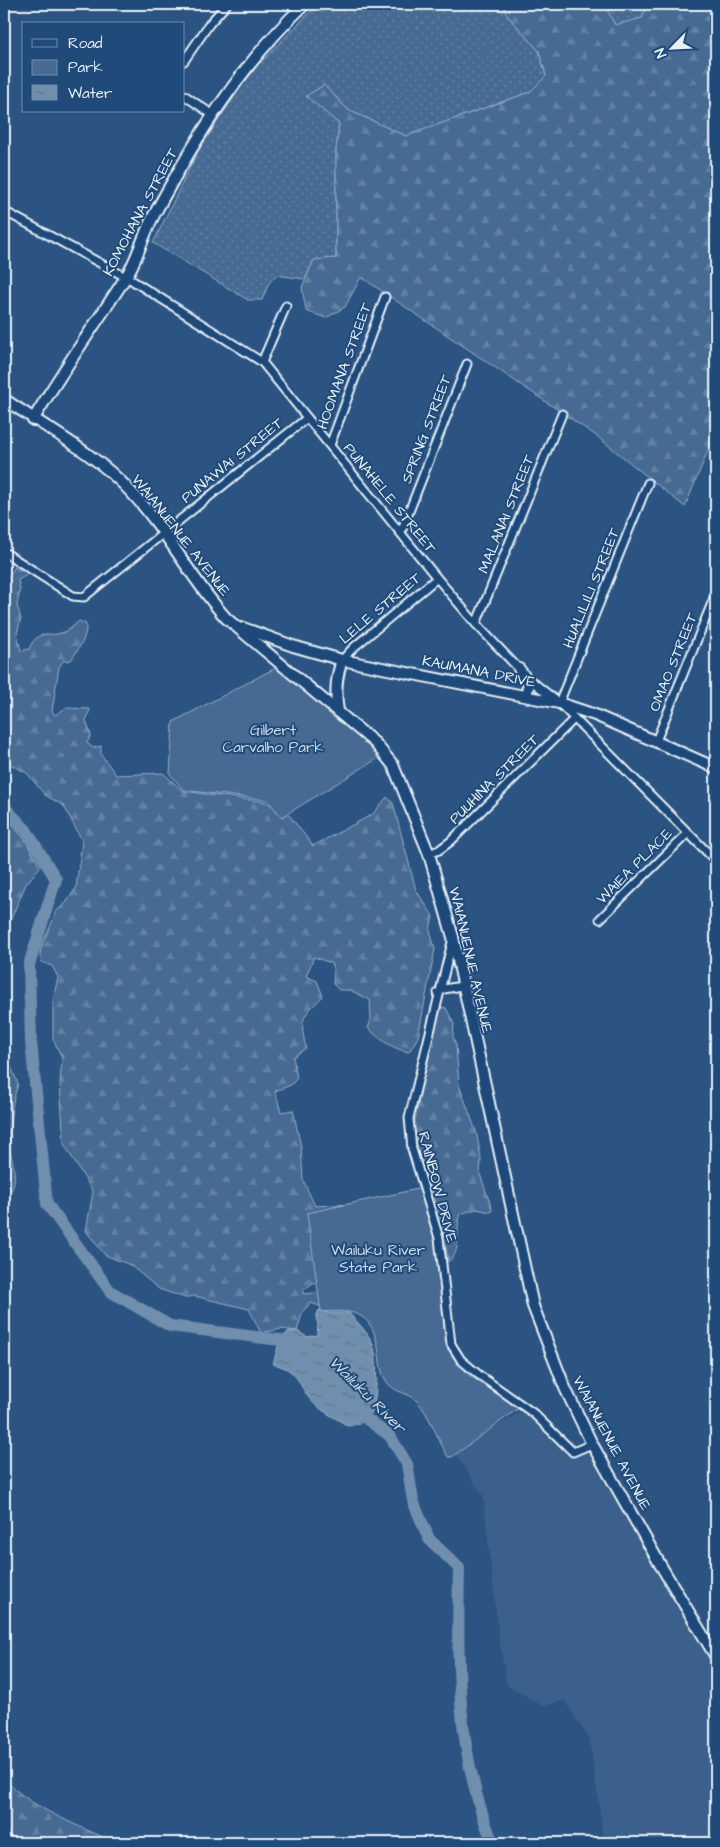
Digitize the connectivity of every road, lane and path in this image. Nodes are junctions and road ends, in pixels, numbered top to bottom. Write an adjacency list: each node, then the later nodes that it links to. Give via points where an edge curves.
1 (227, 4): 3 (street)
2 (305, 4): 5 (street, KOMOHANA STREET, via 252,60)
3 (185, 60)
4 (185, 96): 5 (street)
5 (212, 115): 7 (street, KOMOHANA STREET, via 150,222)
6 (4, 211): 7 (street, PUNAHELE STREET)
7 (126, 278): 10 (street, PUNAHELE STREET); 15 (street, KOMOHANA STREET)
8 (385, 297): 16 (street, HOOMANA STREET)
9 (286, 306): 10 (street)
10 (262, 362): 14 (street, PUNAHELE STREET)
11 (467, 364): 18 (street, SPRING STREET)
12 (4, 399): 15 (street, WAIANUENUE AVENUE)
13 (562, 414): 24 (street, MALANAI STREET)
14 (307, 418): 16 (street, PUNAHELE STREET); 19 (street, PUNAWAI STREET)
15 (33, 420): 19 (street, WAIANUENUE AVENUE, via 96,460 121,481)
16 (330, 445): 18 (street, PUNAHELE STREET)
17 (648, 484): 28 (street, HUALILILI STREET)
18 (401, 532): 21 (street, PUNAHELE STREET)
19 (163, 534): 20 (street, PUNAWAI STREET, via 81,598); 23 (street, WAIANUENUE AVENUE, via 205,595)
20 (4, 552)
21 (437, 578): 24 (street, PUNAHELE STREET); 25 (street, LELE STREET, via 352,648)
22 (716, 593): 31 (street, OMAO STREET)
23 (231, 622): 25 (street, KAUMANA DRIVE, via 248,631); 29 (street, WAIANUENUE AVENUE)
24 (476, 624): 26 (street, PUNAHELE STREET)
25 (342, 660): 27 (street, KAUMANA DRIVE); 29 (street, via 336,678)
26 (519, 669): 27 (street, via 529,683); 28 (street, PUNAHELE STREET)
27 (526, 695): 28 (street, KAUMANA DRIVE)
28 (559, 703): 30 (street, PUNAHELE STREET); 31 (street, KAUMANA DRIVE)
29 (338, 711): 34 (street, WAIANUENUE AVENUE, via 375,743 393,765)
30 (574, 719): 33 (street, PUNAHELE STREET); 34 (street, PUUHINA STREET, via 451,841)
31 (656, 741): 32 (street, KAUMANA DRIVE)
32 (716, 768)
33 (688, 833): 35 (street, PUNAHELE STREET); 36 (street, WAIEA PLACE)
34 (429, 854): 37 (street, WAIANUENUE AVENUE)
35 (713, 858)
36 (600, 919)
37 (453, 937): 38 (street, WAIANUENUE AVENUE); 39 (street, RAINBOW DRIVE)
38 (462, 986): 39 (street); 40 (street, WAIANUENUE AVENUE, via 533,1306 565,1388)
39 (438, 993): 40 (street, RAINBOW DRIVE, via 410,1105 409,1134 422,1187 440,1238 451,1344 460,1360 533,1413 573,1452)
40 (592, 1444): 41 (street, WAIANUENUE AVENUE)
41 (716, 1657)

